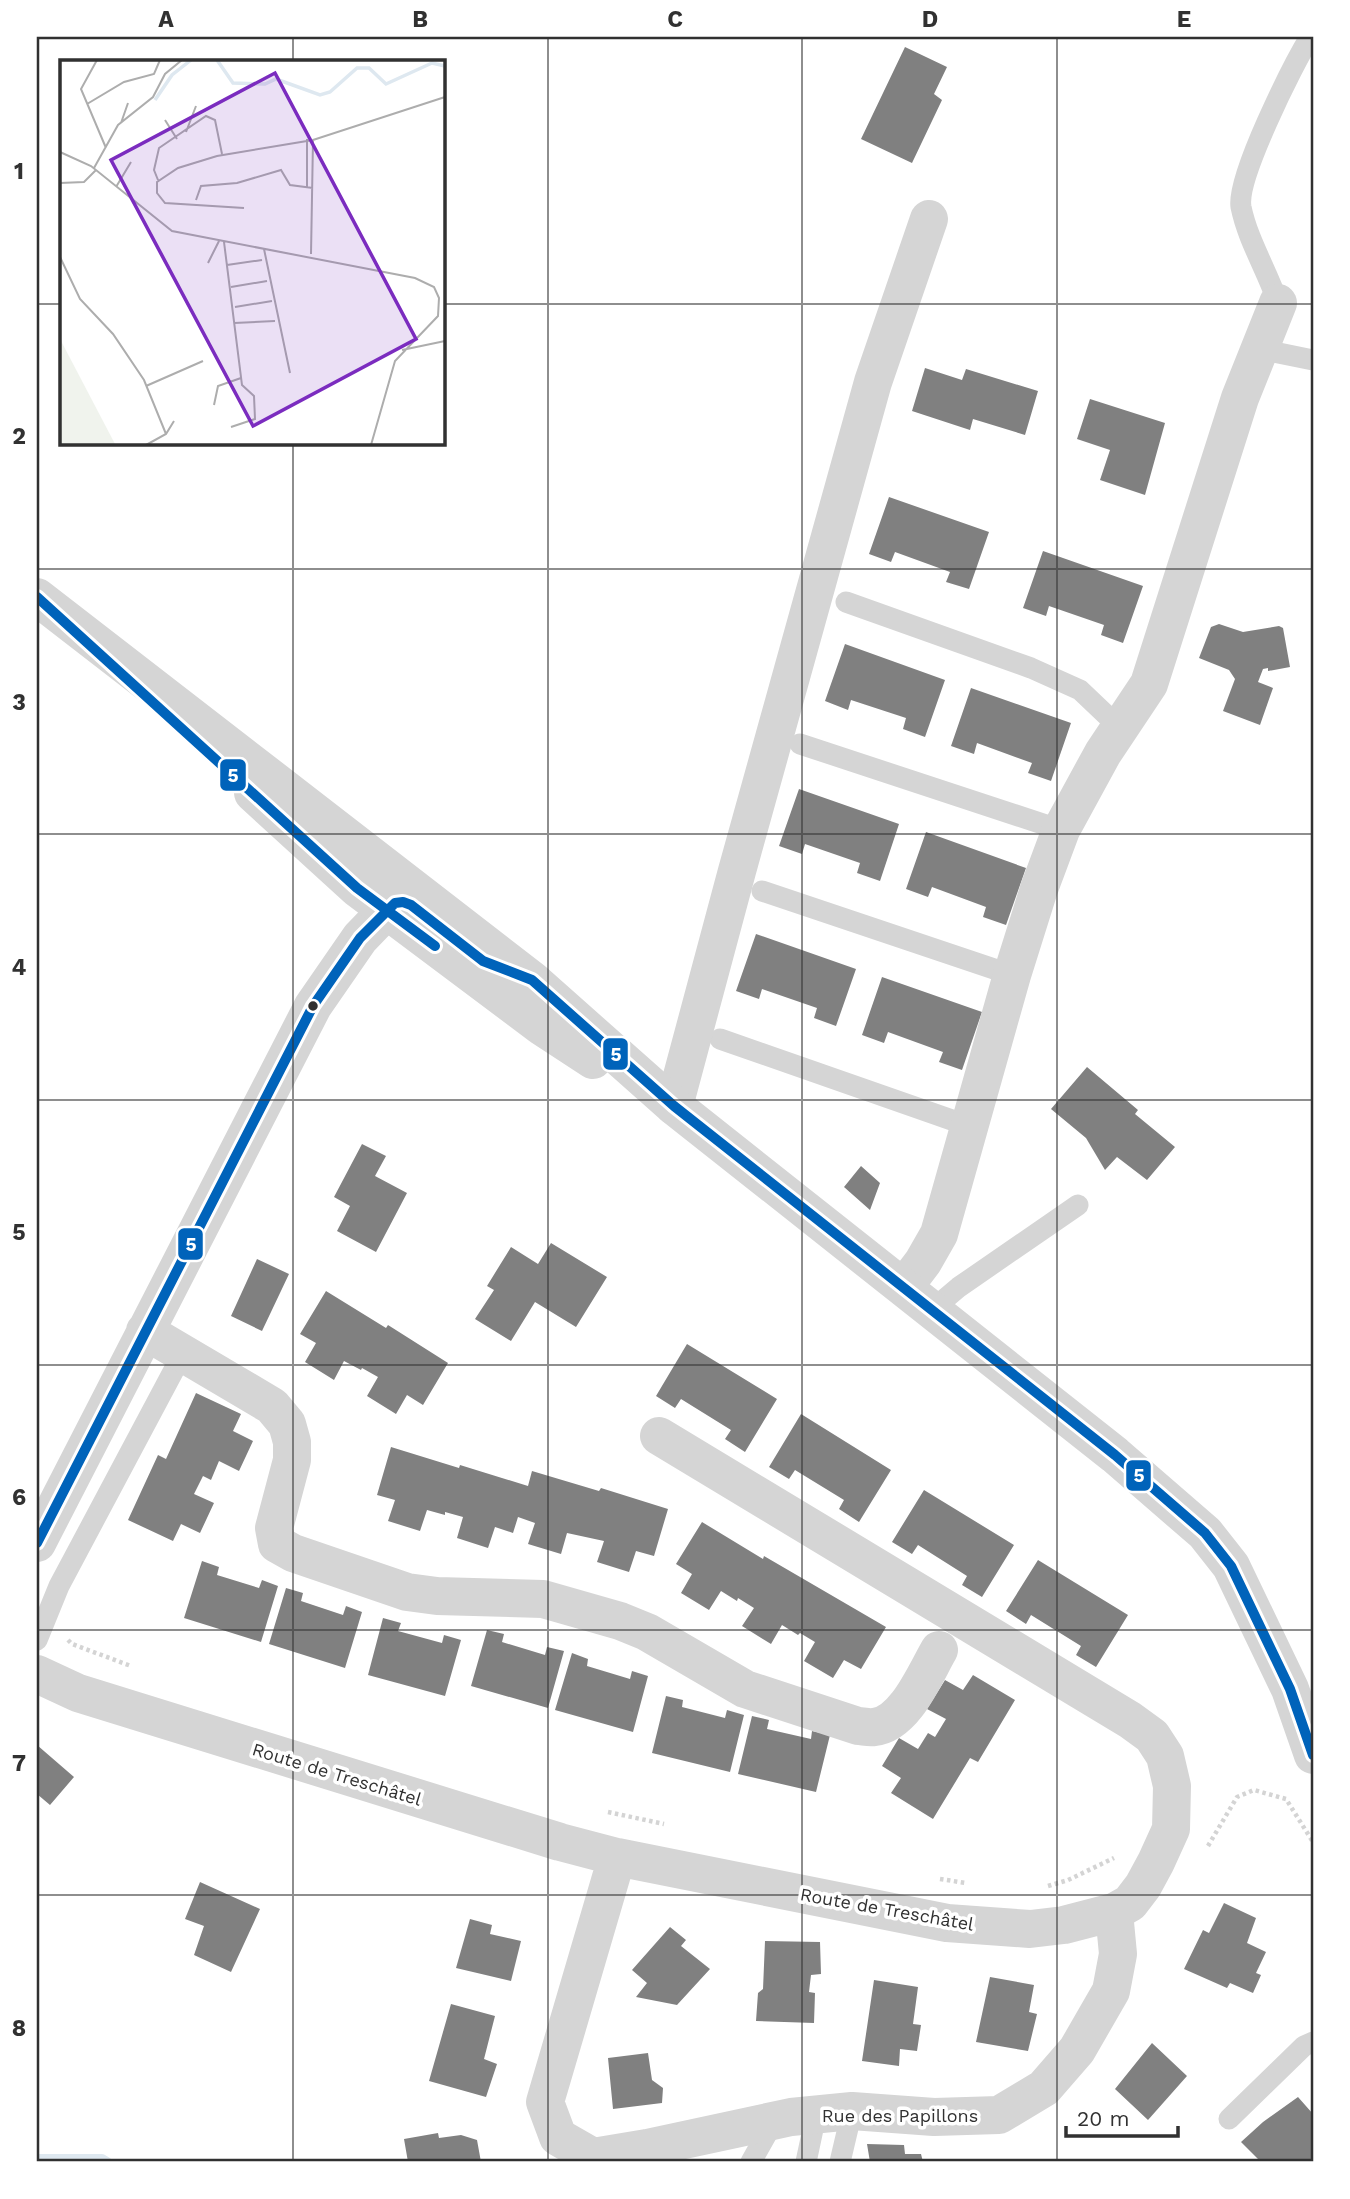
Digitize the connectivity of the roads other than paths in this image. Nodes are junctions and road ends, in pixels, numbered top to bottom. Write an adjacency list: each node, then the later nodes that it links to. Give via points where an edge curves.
1 (1310, 37): 3 (lane, via 1252,158 1242,190 1241,205 1252,244)
2 (929, 219): 17 (street, via 873,382)
3 (1278, 303): 4 (street)
4 (1259, 349): 5 (lane); 8 (street, via 1149,684)
5 (1313, 360)
6 (45, 603): 11 (street); 13 (street, via 357,888)
7 (846, 603): 8 (lane, via 1031,668 1080,690)
8 (1121, 729): 10 (street)
9 (800, 744): 10 (lane)
10 (1061, 830): 14 (street)
11 (387, 869): 13 (street, via 394,889); 15 (street)
12 (762, 891): 14 (lane)
13 (387, 910): 15 (street, via 395,903 411,905 483,961); 17 (street, via 541,1026 627,1082); 21 (street, via 360,938 313,1006)
14 (1012, 975): 18 (street)
15 (533, 980): 17 (street)
16 (720, 1039): 18 (lane)
17 (674, 1106): 20 (street)
18 (968, 1126): 20 (street, via 939,1234 923,1262)
19 (1078, 1205): 20 (lane, via 960,1287)
20 (918, 1298): 28 (street, via 1205,1533 1231,1566 1290,1689)
21 (145, 1331): 22 (street); 24 (street)
22 (183, 1353): 25 (lane, via 59,1586); 26 (street, via 272,1406 287,1424 292,1460 274,1528 277,1544 293,1552 407,1592 543,1599 620,1621 745,1689 858,1726 875,1727 903,1710)
23 (659, 1436): 30 (street, Route de Treschâtel, via 1152,1736 1165,1756 1172,1786 1171,1829 1143,1886 1130,1903)
24 (37, 1543)
25 (37, 1640)
26 (939, 1650)
27 (37, 1674): 29 (street, Route de Treschâtel, via 78,1693 289,1760)
28 (1313, 1755)
29 (617, 1857): 30 (street, Route de Treschâtel, via 947,1923 1030,1929); 34 (street, Rue des Papillons, via 545,2102 558,2137 593,2157)
30 (1114, 1912): 32 (street, Rue des Papillons, via 1118,1954 1111,1991 1077,2050 1044,2088 999,2115 934,2118)
31 (1313, 2042): 33 (lane)
32 (834, 2113): 34 (street, Rue des Papillons); 36 (lane); 37 (lane)
33 (1229, 2119)
34 (774, 2121): 35 (lane)
35 (751, 2162)
36 (806, 2162)
37 (840, 2162)

